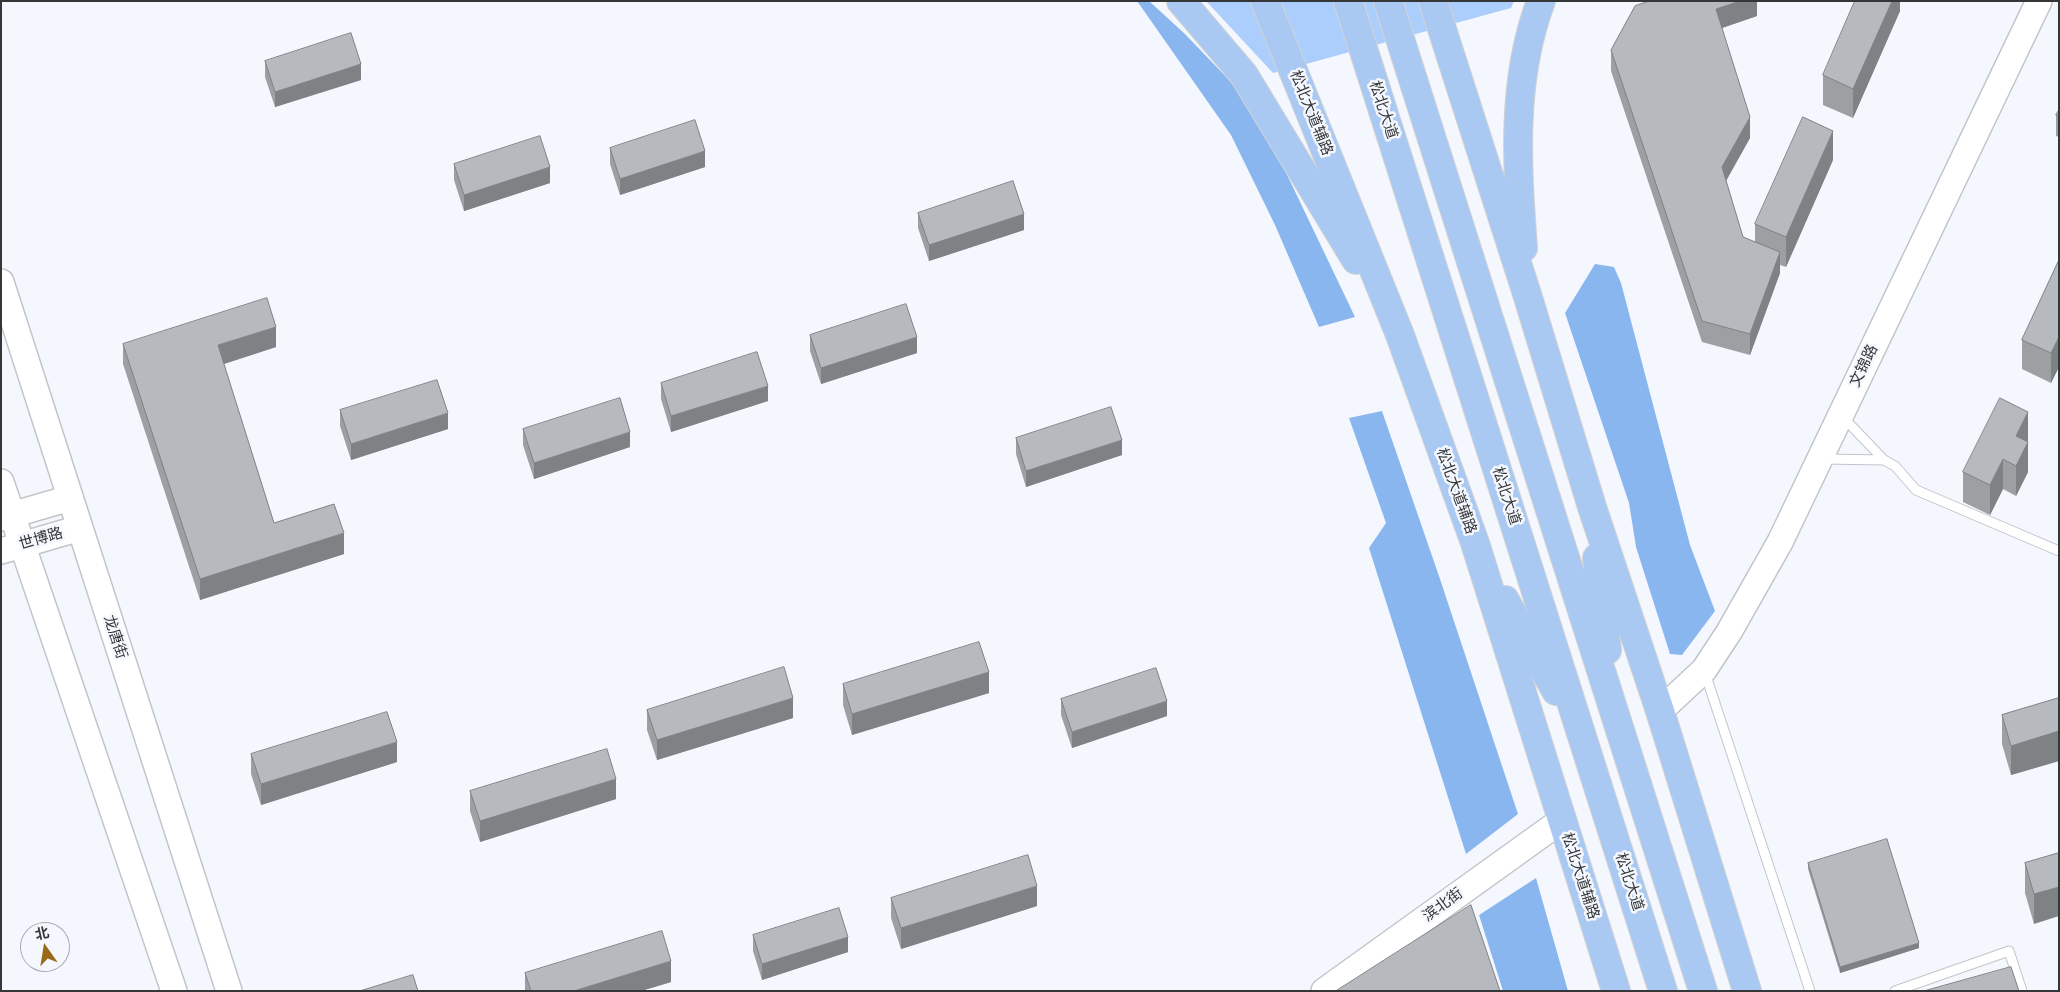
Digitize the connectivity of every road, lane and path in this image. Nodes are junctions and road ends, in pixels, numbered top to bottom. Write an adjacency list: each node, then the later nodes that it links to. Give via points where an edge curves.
1 (1181, 1): 10 (highway, via 1244,75)
2 (1266, 1): 10 (highway, 松北大道辅路)
3 (1348, 1): 25 (highway, 松北大道)
4 (1388, 1): 23 (highway)
5 (1433, 1): 9 (highway)
6 (1541, 1): 9 (highway, via 1526,51 1519,95 1520,202)
7 (2038, 1): 11 (street, 文锦路)
8 (1, 282): 15 (street, 龙唐街)
9 (1527, 294): 16 (highway)
10 (1400, 335): 19 (highway, 松北大道辅路)
11 (1841, 415): 12 (street, 文锦路); 13 (lane)
12 (1820, 459): 13 (lane); 22 (street, 文锦路, via 1780,542)
13 (1884, 460): 21 (lane, via 1895,466 1916,490)
14 (1, 482): 17 (street)
15 (70, 498): 17 (street, 世博路); 18 (street, 龙唐街)
16 (1592, 507): 23 (highway); 24 (highway)
17 (6, 516): 20 (street)
18 (80, 528): 20 (street, 世博路); 28 (street, 龙唐街)
19 (1474, 543): 25 (highway); 26 (highway, 松北大道辅路)
20 (11, 548): 27 (street)
21 (2059, 552)
22 (1704, 670): 24 (street, 文锦路); 34 (lane)
23 (1612, 705): 32 (highway)
24 (1660, 711): 33 (highway)
25 (1586, 747): 31 (highway, 松北大道)
26 (1562, 820): 29 (street, 滨北街); 30 (highway, 松北大道辅路)
27 (174, 991)
28 (228, 991)
29 (1324, 991)
30 (1616, 991)
31 (1663, 991)
32 (1702, 991)
33 (1747, 991)
34 (1810, 991)
35 (1895, 991): 36 (lane, via 2009,951)
36 (2022, 991)

